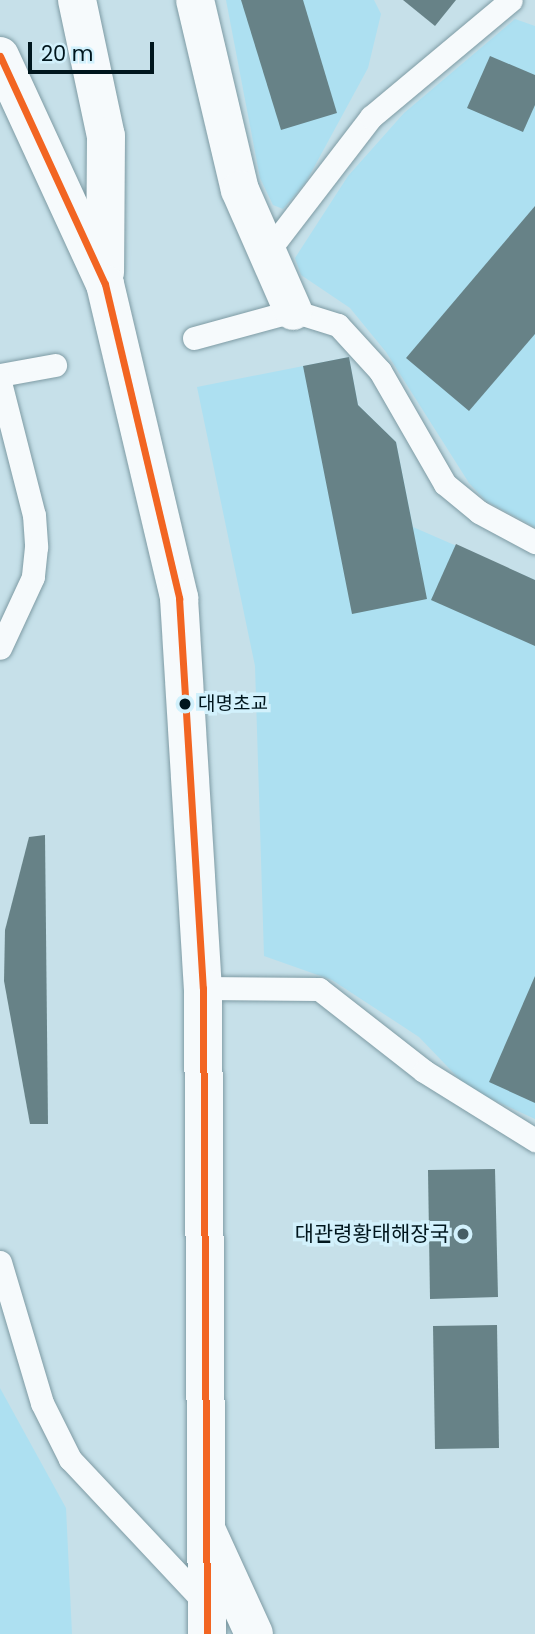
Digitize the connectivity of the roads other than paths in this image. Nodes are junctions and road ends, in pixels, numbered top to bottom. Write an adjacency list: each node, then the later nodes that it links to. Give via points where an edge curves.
1 (76, 0): 6 (main road, via 106,136)
2 (195, 0): 5 (main road, via 240,190)
3 (511, 0): 5 (lane, via 371,117)
4 (0, 56): 6 (main road)
5 (269, 250): 7 (main road)
6 (104, 284): 14 (main road, via 179,598)
7 (293, 312): 8 (lane); 12 (lane, via 338,325 380,371 445,484 479,512)
8 (194, 338)
9 (55, 365): 10 (lane)
10 (0, 375)
11 (0, 382): 13 (lane, via 34,514 36,547 33,577)
12 (535, 542)
13 (0, 648)
14 (203, 988): 15 (lane, via 319,989 435,1079); 17 (main road)
15 (535, 1140)
16 (0, 1262): 18 (lane, via 42,1403 70,1458)
17 (206, 1529): 18 (main road); 19 (main road)
18 (207, 1620)
19 (254, 1634)

